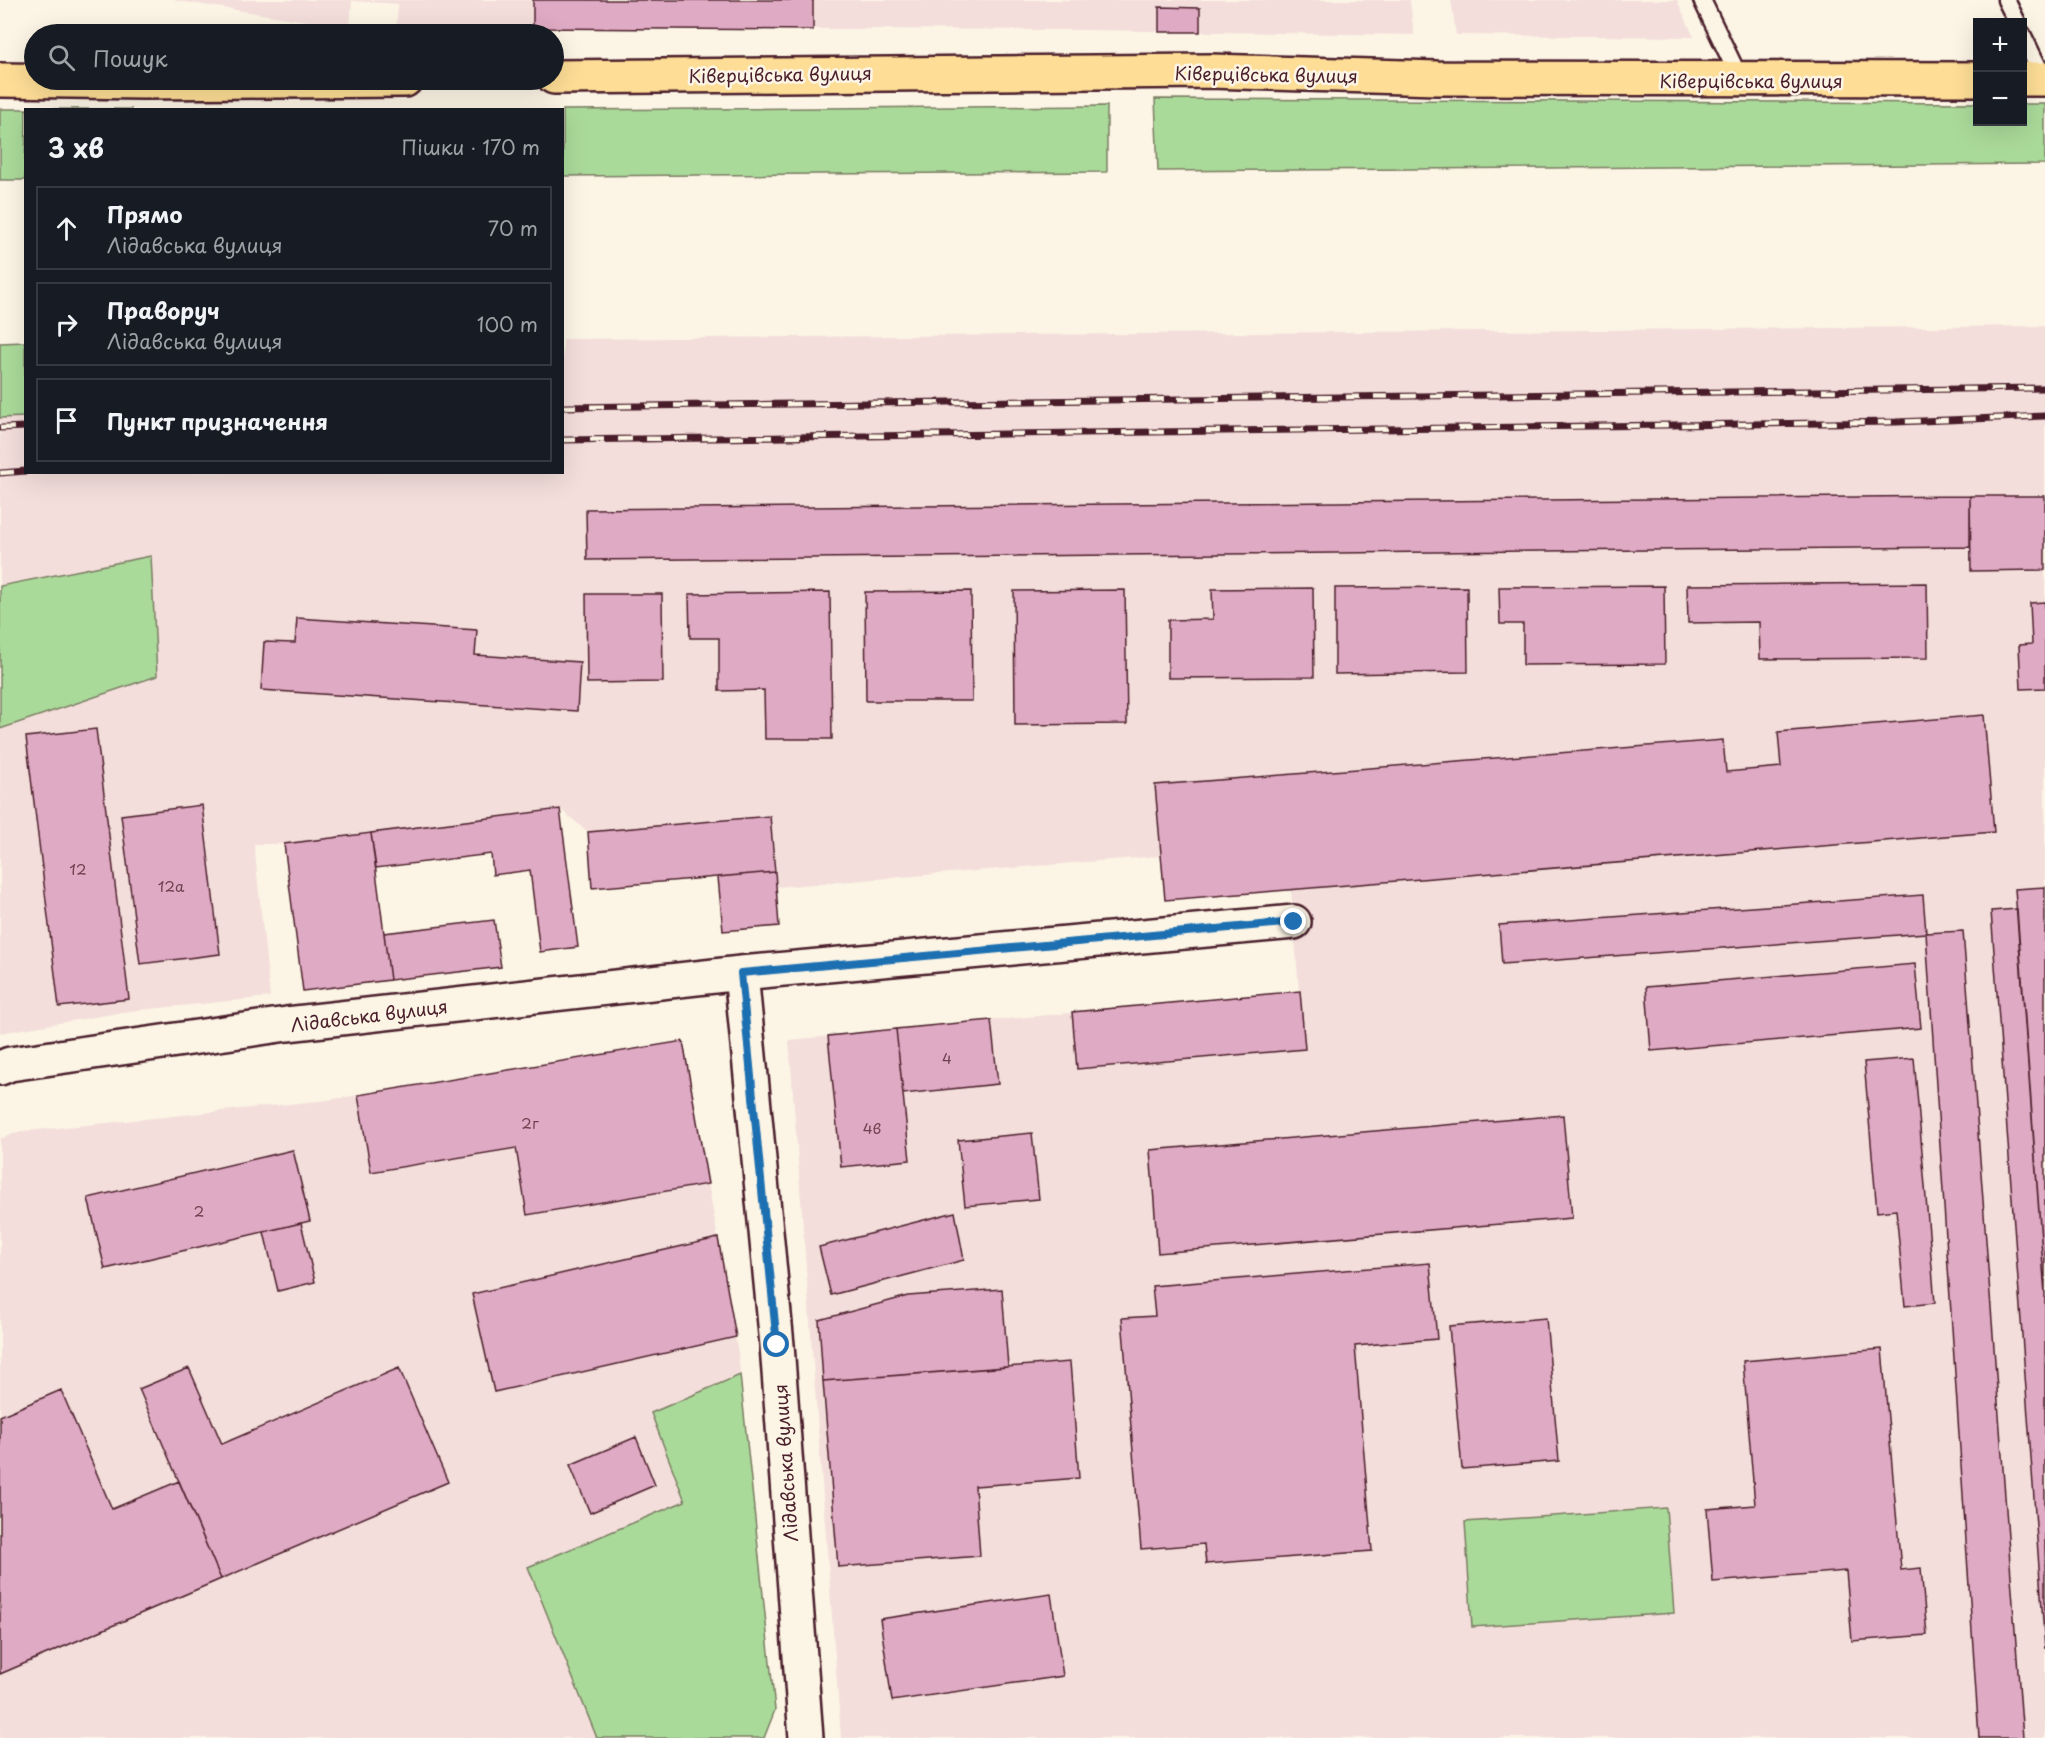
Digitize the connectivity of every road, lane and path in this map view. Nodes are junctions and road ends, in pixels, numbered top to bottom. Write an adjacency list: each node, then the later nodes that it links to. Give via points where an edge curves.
1 (1702, 0): 10 (lane)
2 (2006, 0): 3 (lane)
3 (2015, 18)
4 (2027, 49): 7 (lane)
5 (564, 77): 10 (main road, Ківерцівська вулиця, via 1210,71)
6 (1973, 79): 10 (main road, Ківерцівська вулиця)
7 (2037, 79)
8 (0, 80): 9 (main road)
9 (24, 80)
10 (1741, 81)
11 (1294, 922): 12 (street, Лідавська вулиця)
12 (741, 973): 13 (street, Лідавська вулиця, via 287,1024); 14 (street, Лідавська вулиця, via 777,1345)
13 (0, 1068)
14 (806, 1738)

